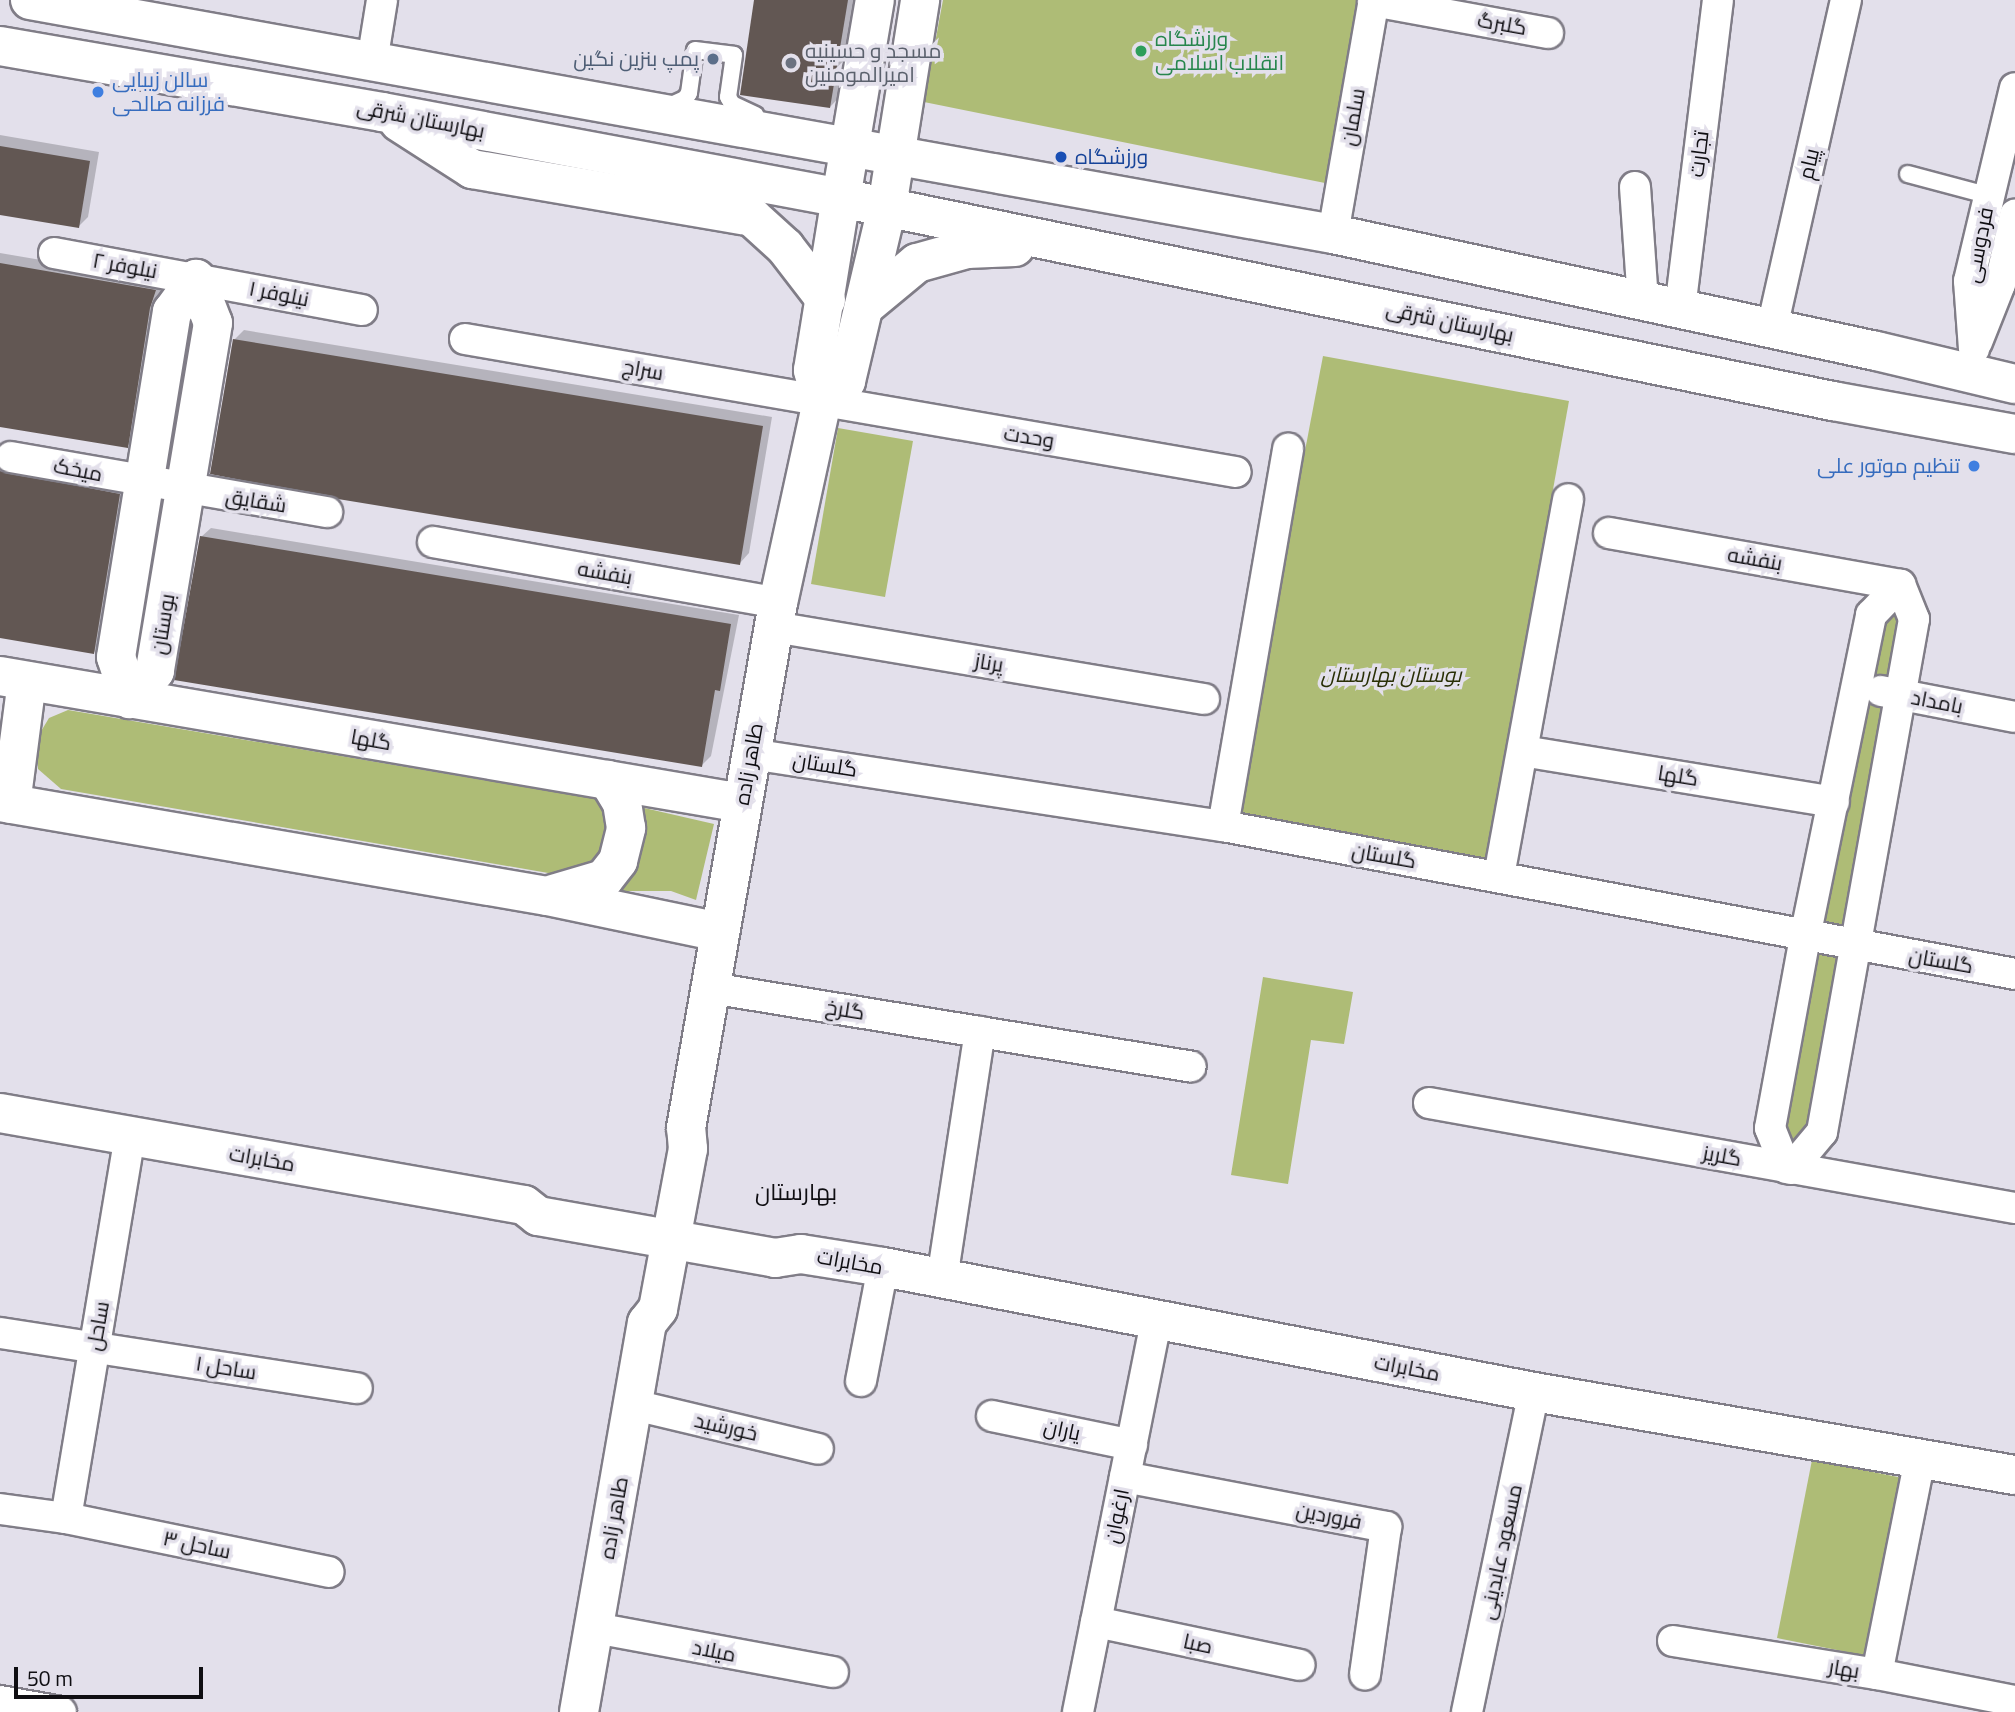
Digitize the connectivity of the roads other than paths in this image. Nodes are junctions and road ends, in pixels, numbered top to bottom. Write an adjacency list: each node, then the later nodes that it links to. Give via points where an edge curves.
1 (30, 0): 8 (main road)
2 (382, 0): 11 (street)
3 (875, 0): 15 (main road, via 860,92)
4 (920, 0): 16 (main road)
5 (1373, 0): 9 (street, گلبرگ); 23 (street, سلمان)
6 (1718, 0): 30 (street, تجارت)
7 (1846, 0): 32 (street, پیام)
8 (110, 7): 11 (main road)
9 (1548, 33)
10 (0, 46): 14 (main road, بهارستان شرقی)
11 (372, 62): 13 (main road)
12 (2015, 88): 20 (street, فردوسی)
13 (651, 111): 15 (main road); 15 (lane, via 685,100 695,50 734,55 728,97 747,113)
14 (382, 112): 19 (main road, بهارستان شرقی); 27 (main road, via 472,169 752,216 785,247)
15 (837, 132): 16 (main road); 19 (main road, طاهر زاده)
16 (895, 156): 21 (main road); 23 (main road)
17 (1908, 174): 20 (lane)
18 (1635, 187): 28 (street)
19 (841, 198): 21 (main road); 27 (main road, طاهر زاده)
20 (2002, 199): 34 (street, فردوسی, via 1969,281)
21 (887, 207): 24 (main road, بهارستان شرقی); 29 (main road)
22 (2015, 215): 34 (street, فردوسی, via 2000,284)
23 (1333, 234): 28 (main road)
24 (1075, 245): 29 (main road, via 967,249 918,262); 41 (main road, بهارستان شرقی, via 1833,401)
25 (54, 253): 26 (street, نیلوفر ۲)
26 (196, 279): 31 (street, نیلوفر ۱); 37 (main road, بوستان, via 172,312); 38 (main road, بوستان, via 213,324)
27 (826, 300): 40 (main road, طاهر زاده, via 813,370)
28 (1643, 301): 30 (main road)
29 (863, 307): 40 (main road, via 846,381)
30 (1681, 309): 32 (main road)
31 (362, 310)
32 (1772, 328): 35 (main road)
33 (465, 339): 40 (street, سراج)
34 (1974, 349): 35 (main road); 36 (main road)
35 (1876, 351): 39 (main road)
36 (2015, 356)
37 (163, 366): 38 (main road); 45 (main road, بوستان)
38 (205, 372): 46 (main road, بوستان)
39 (2015, 384)
40 (822, 402): 44 (street, وحدت); 52 (main road, طاهر زاده)
41 (2015, 434)
42 (1288, 449): 65 (street)
43 (11, 457): 45 (street, میخک)
44 (1236, 472)
45 (144, 482): 46 (street, میخک); 56 (main road, بوستان, via 116,657)
46 (186, 489): 48 (street, شقایق); 56 (main road, بوستان, via 155,671)
47 (1568, 499): 59 (street)
48 (327, 512)
49 (1609, 533): 51 (street, بنفشه)
50 (433, 542): 52 (street, بنفشه)
51 (1900, 585): 54 (street, via 1871,615); 55 (street, via 1914,619)
52 (776, 615): 57 (street, پرناز); 60 (main road, طاهر زاده)
53 (14, 679): 56 (main road, گلها); 63 (main road)
54 (1858, 687): 55 (street, بامداد); 62 (street)
55 (1901, 695): 58 (street, بامداد); 70 (street)
56 (130, 699): 61 (main road, گلها)
57 (1204, 699)
58 (2015, 717)
59 (1523, 751): 62 (street, گلها); 66 (street)
60 (751, 754): 64 (main road, طاهر زاده); 65 (street, گلستان)
61 (608, 780): 64 (main road, گلها); 67 (main road, via 622,803 626,828 618,861 604,879)
62 (1834, 802): 69 (street)
63 (6, 803): 67 (main road)
64 (742, 803): 68 (main road, طاهر زاده)
65 (1223, 826): 66 (street, گلستان)
66 (1499, 876): 69 (street, گلستان)
67 (547, 896): 68 (main road)
68 (720, 932): 72 (main road, طاهر زاده)
69 (1805, 937): 70 (street, گلستان); 78 (street, via 1770,1128)
70 (1854, 946): 71 (street, گلستان); 78 (street, via 1822,1132)
71 (2015, 974)
72 (711, 988): 73 (street, گلرخ); 80 (main road, طاهر زاده, via 686,1128 672,1145)
73 (980, 1032): 74 (street, گلرخ); 82 (street)
74 (1191, 1067)
75 (1429, 1103): 78 (street, گلریز)
76 (0, 1114): 77 (main road, مخابرات)
77 (130, 1135): 80 (main road, مخابرات, via 524,1205 540,1199); 85 (street, ساحل)
78 (1789, 1169): 79 (street, گلریز)
79 (2015, 1208)
80 (663, 1229): 81 (main road, مخابرات, via 775,1258 801,1254); 89 (main road, طاهر زاده, via 641,1308 648,1323)
81 (883, 1267): 82 (main road, مخابرات); 86 (street)
82 (942, 1279): 83 (main road, مخابرات)
83 (1156, 1321): 88 (main road, مخابرات); 91 (street, ارغوان)
84 (0, 1333): 85 (street, ساحل ۱)
85 (94, 1347): 87 (street, ساحل ۱); 97 (street, ساحل)
86 (861, 1381)
87 (357, 1388)
88 (1534, 1392): 93 (main road, مخابرات); 111 (street, مسعود عابدینی)
89 (634, 1405): 92 (street, خورشید); 100 (main road, طاهر زاده)
90 (992, 1416): 91 (street, یاران)
91 (1132, 1445): 95 (street, ارغوان)
92 (818, 1449)
93 (1920, 1459): 94 (main road, مخابرات); 104 (street)
94 (2015, 1475)
95 (1125, 1477): 99 (street, ارغوان); 105 (street, فروردین, via 1386,1527)
96 (0, 1508): 97 (street, ساحل ۳)
97 (66, 1518): 98 (street, ساحل ۳)
98 (328, 1572)
99 (1096, 1622): 102 (street, صبا); 110 (street, ارغوان)
100 (595, 1628): 103 (street, میلاد); 109 (main road, طاهر زاده)
101 (1673, 1641): 104 (street, بهار)
102 (1300, 1665)
103 (833, 1672)
104 (1877, 1674): 107 (street, بهار)
105 (1365, 1675)
106 (0, 1701): 108 (street)
107 (2015, 1701)
108 (61, 1712)
109 (579, 1712)
110 (1078, 1712)
111 (1467, 1712)

